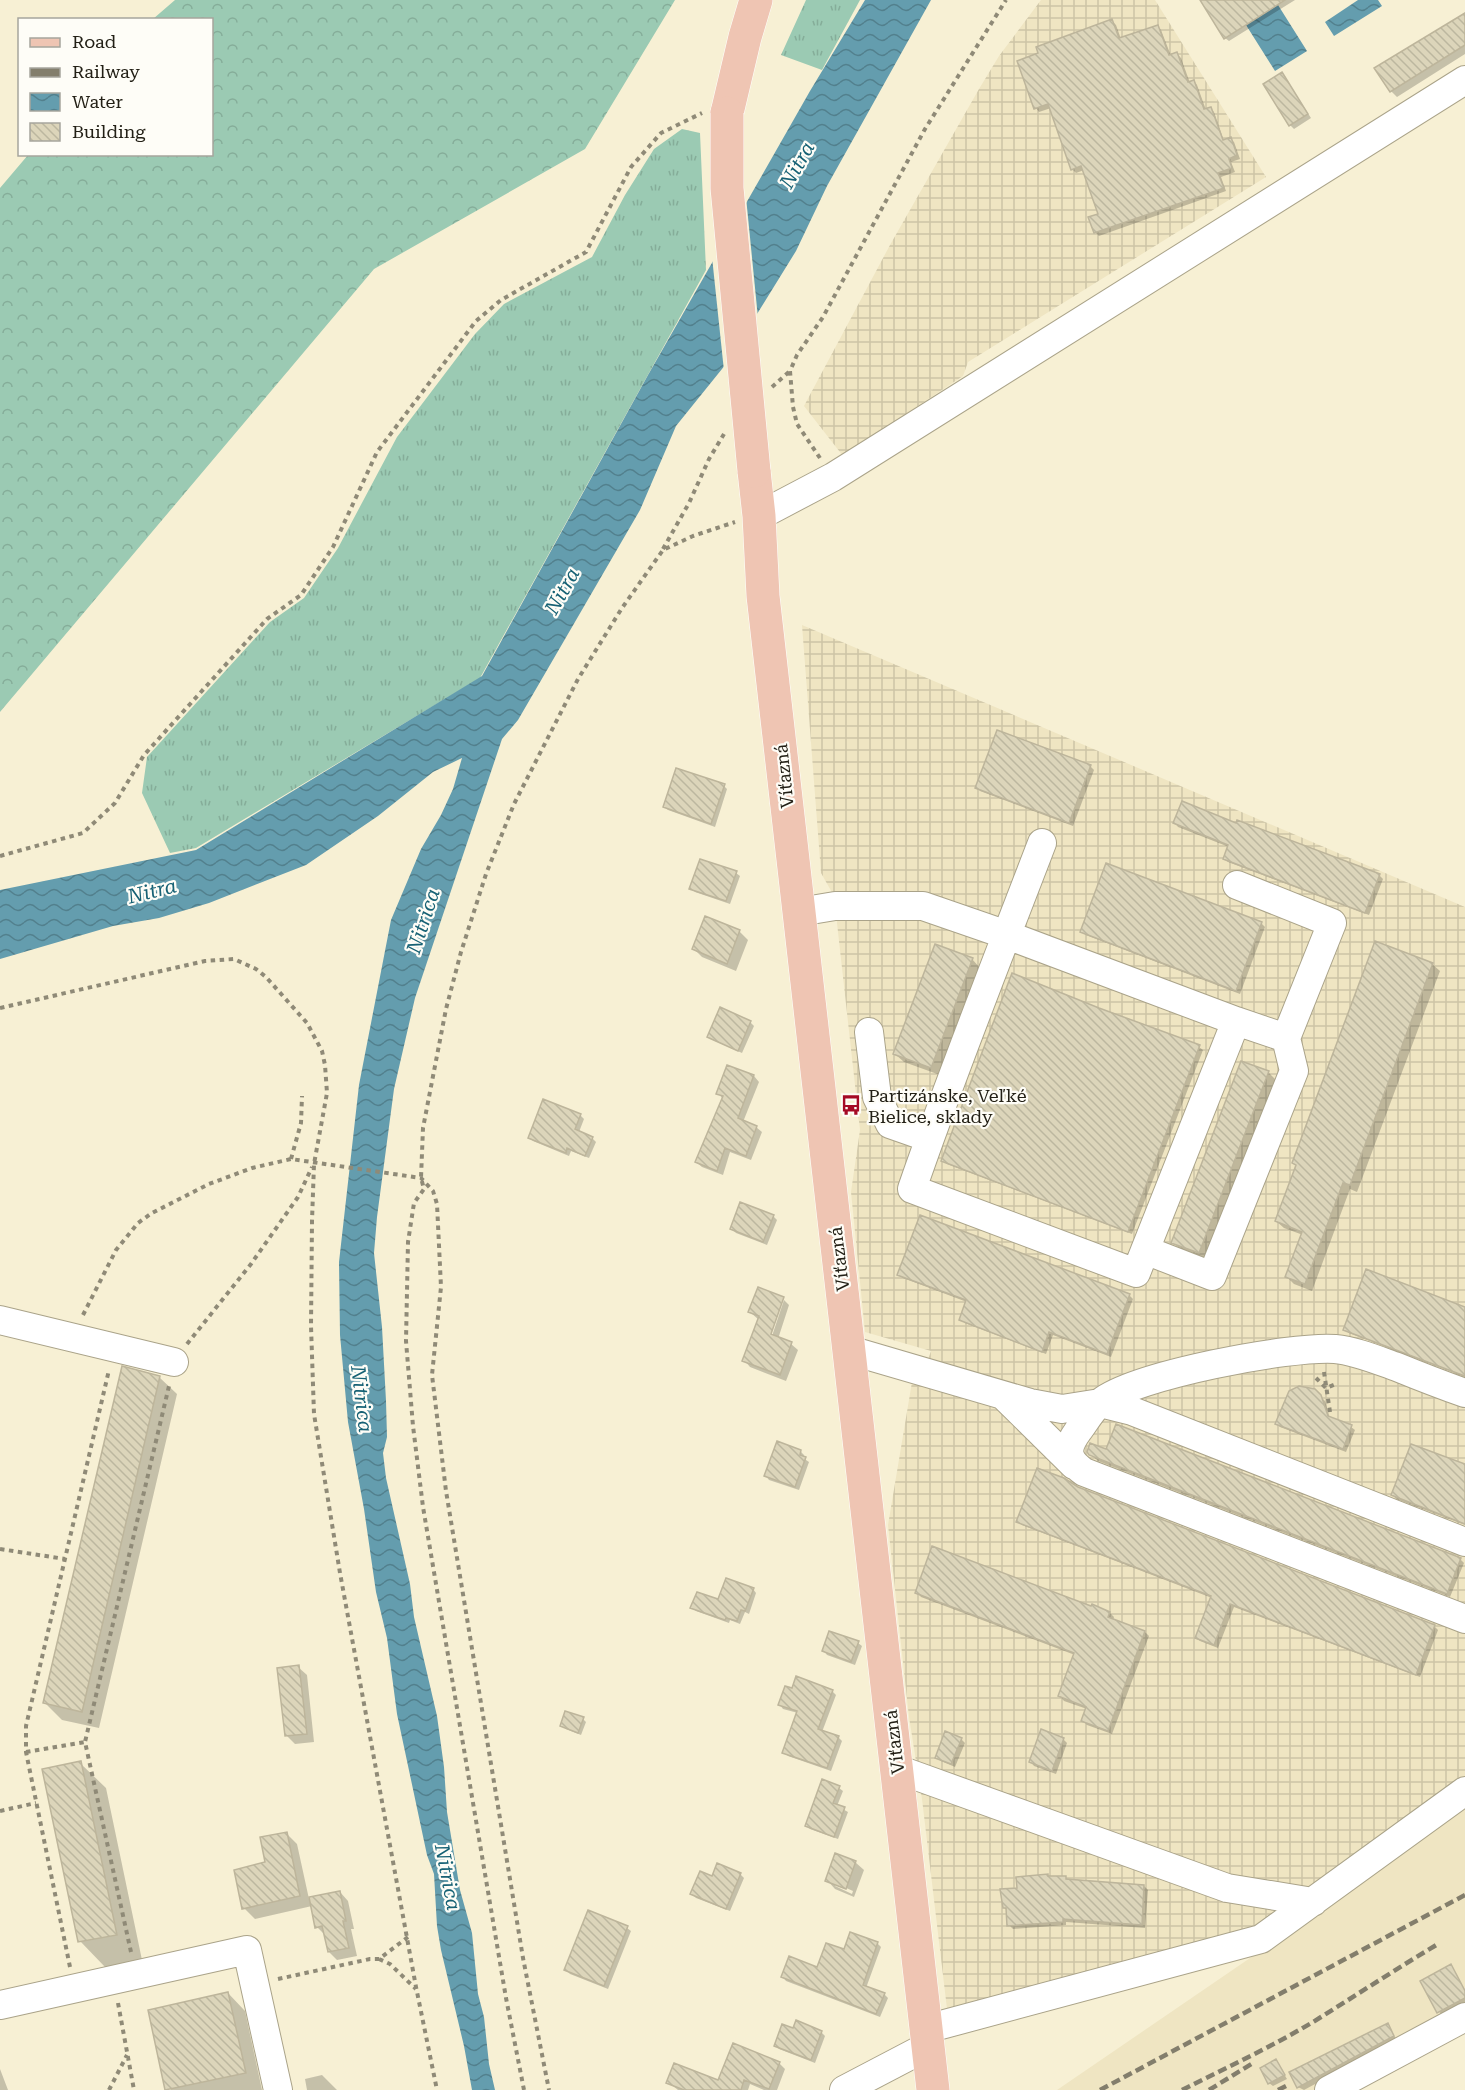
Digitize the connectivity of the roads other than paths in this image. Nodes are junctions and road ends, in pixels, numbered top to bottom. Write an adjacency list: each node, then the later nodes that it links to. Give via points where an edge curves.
1 (756, 0): 3 (main road, Víťazná, bridge, via 728,108 727,188)
2 (1465, 80): 3 (street, via 833,477)
3 (759, 516): 6 (main road, Víťazná, via 763,596)
4 (1042, 843): 7 (street)
5 (1237, 885): 10 (street, via 1332,923)
6 (799, 912): 7 (street, via 835,906 923,906); 14 (main road, Víťazná)
7 (1007, 935): 8 (street); 11 (street)
8 (1236, 1021): 10 (street); 12 (street)
9 (869, 1032): 11 (street, via 877,1097 890,1124)
10 (1286, 1038): 12 (street, via 1294,1071 1212,1276)
11 (930, 1138): 12 (street, via 912,1190 1136,1273)
12 (1145, 1250)
13 (0, 1320): 15 (street)
14 (849, 1350): 17 (street); 22 (main road, Víťazná)
15 (174, 1362)
16 (1465, 1393): 18 (street, via 1336,1349 1240,1360 1145,1381)
17 (1004, 1396): 18 (street, via 1062,1409); 19 (street)
18 (1100, 1403): 19 (street, via 1070,1441 1069,1454); 20 (street, via 1132,1411)
19 (1074, 1465): 21 (street)
20 (1465, 1542)
21 (1465, 1618)
22 (897, 1769): 24 (street, via 1227,1888); 27 (main road, Víťazná)
23 (1465, 1791): 24 (street)
24 (1313, 1902): 27 (street, via 1261,1939)
25 (0, 2005): 28 (street, via 247,1950)
26 (1465, 2018): 31 (street)
27 (927, 2037): 29 (street); 30 (main road, Víťazná)
28 (278, 2090)
29 (844, 2090)
30 (933, 2090)
31 (1329, 2090)

